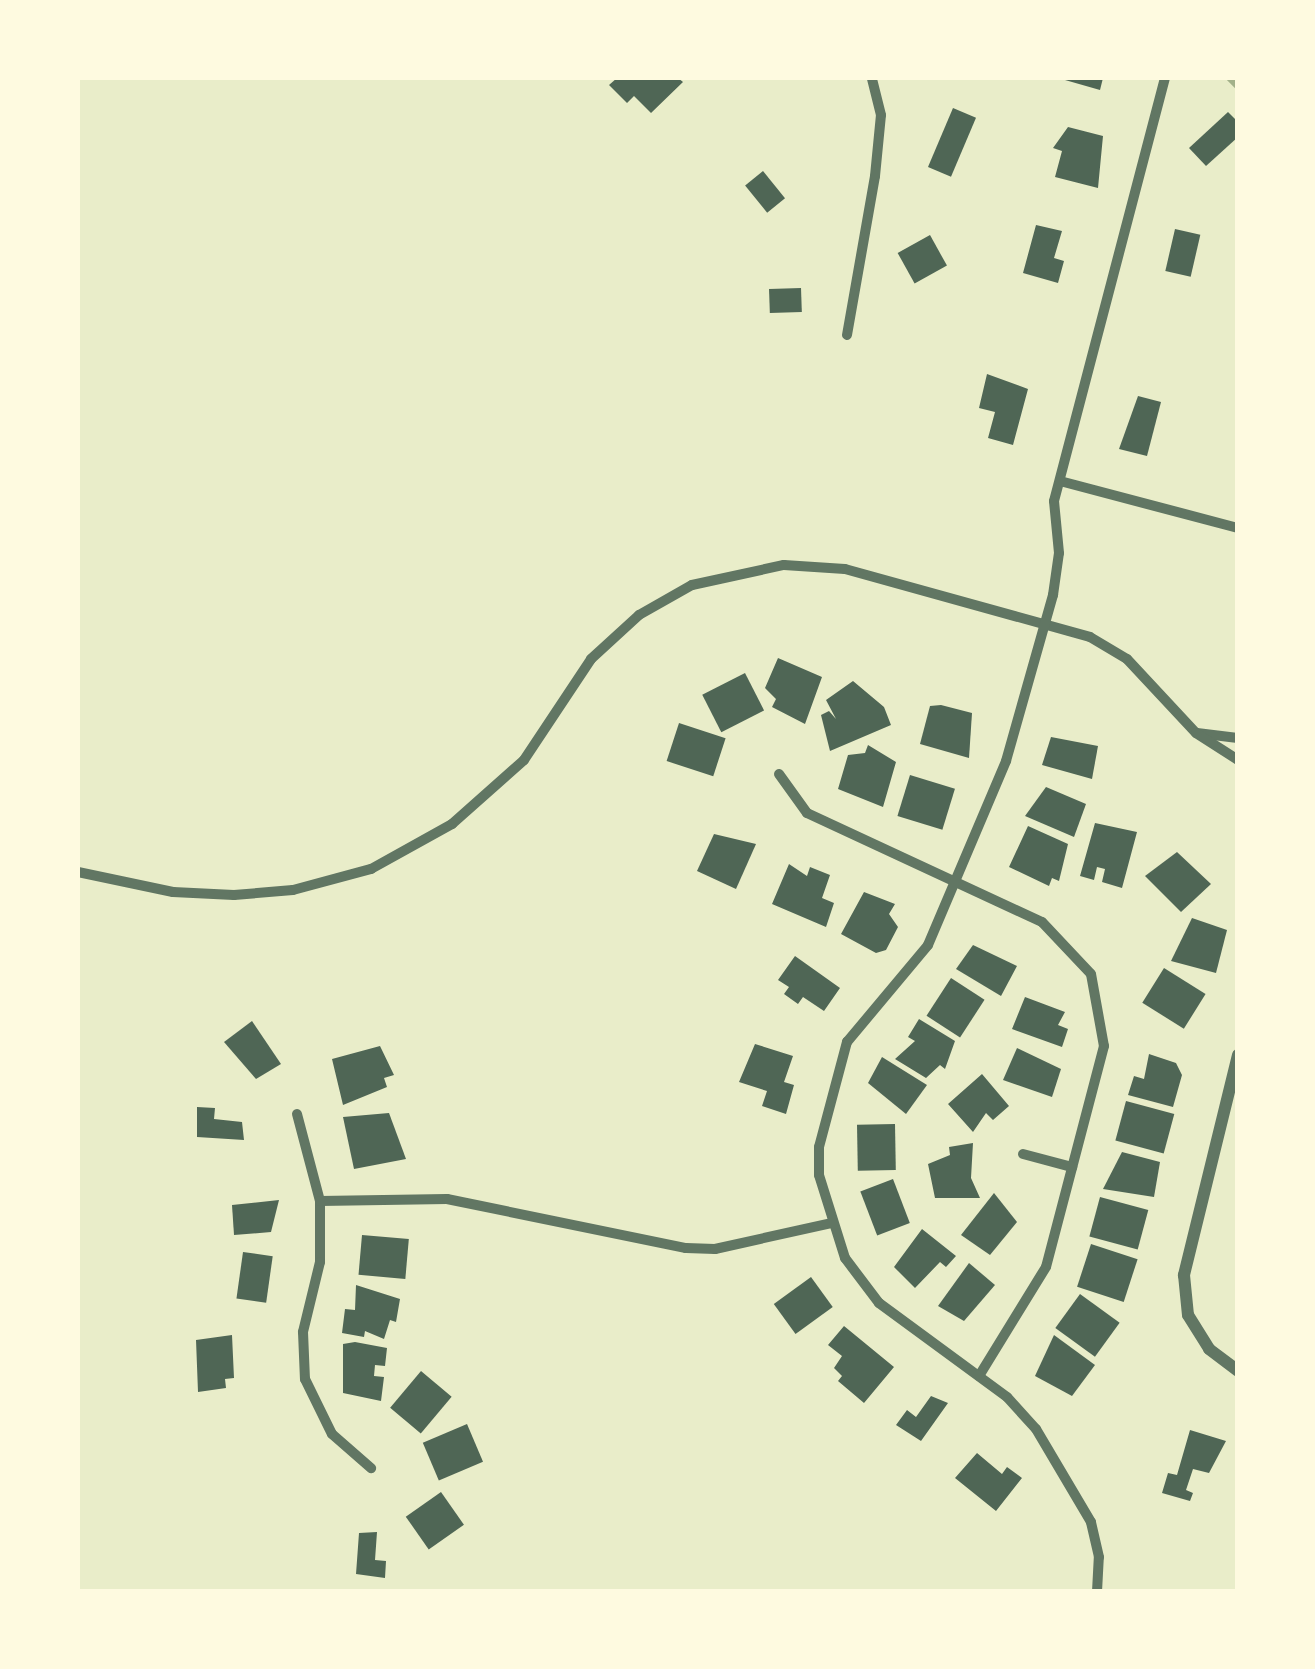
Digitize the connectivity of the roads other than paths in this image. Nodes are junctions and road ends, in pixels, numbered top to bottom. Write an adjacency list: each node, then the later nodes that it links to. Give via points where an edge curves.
1 (872, 78): 3 (street, via 881,115)
2 (1166, 78): 4 (street)
3 (847, 335)
4 (1060, 482): 5 (street); 6 (street, via 1054,501 1059,553)
5 (1238, 528)
6 (1045, 623): 7 (street, via 1090,637 1127,659); 11 (street, via 846,569 784,565 722,575 639,615 591,659 524,760 452,824 371,869 293,890 234,895 172,892); 12 (street, via 995,795)
7 (1196, 733): 8 (street); 9 (street)
8 (1238, 738)
9 (1238, 760)
10 (780, 774): 12 (street, via 807,812)
11 (78, 872)
12 (957, 881): 16 (street, via 1042,922 1091,974 1104,1046); 18 (street, via 912,971 858,1029 836,1067 820,1147)
13 (1238, 1054): 19 (street, via 1184,1275 1188,1316)
14 (297, 1114): 17 (street)
15 (1023, 1154): 16 (street)
16 (1072, 1167): 20 (street, via 1046,1268)
17 (320, 1201): 18 (street, via 447,1198 686,1248 715,1249); 21 (street, via 320,1262 302,1332 305,1380 332,1434)
18 (831, 1222): 20 (street, via 845,1258 879,1303)
19 (1238, 1372)
20 (980, 1376): 22 (street, via 1036,1429 1074,1490 1096,1540)
21 (371, 1468)
22 (1097, 1592)

